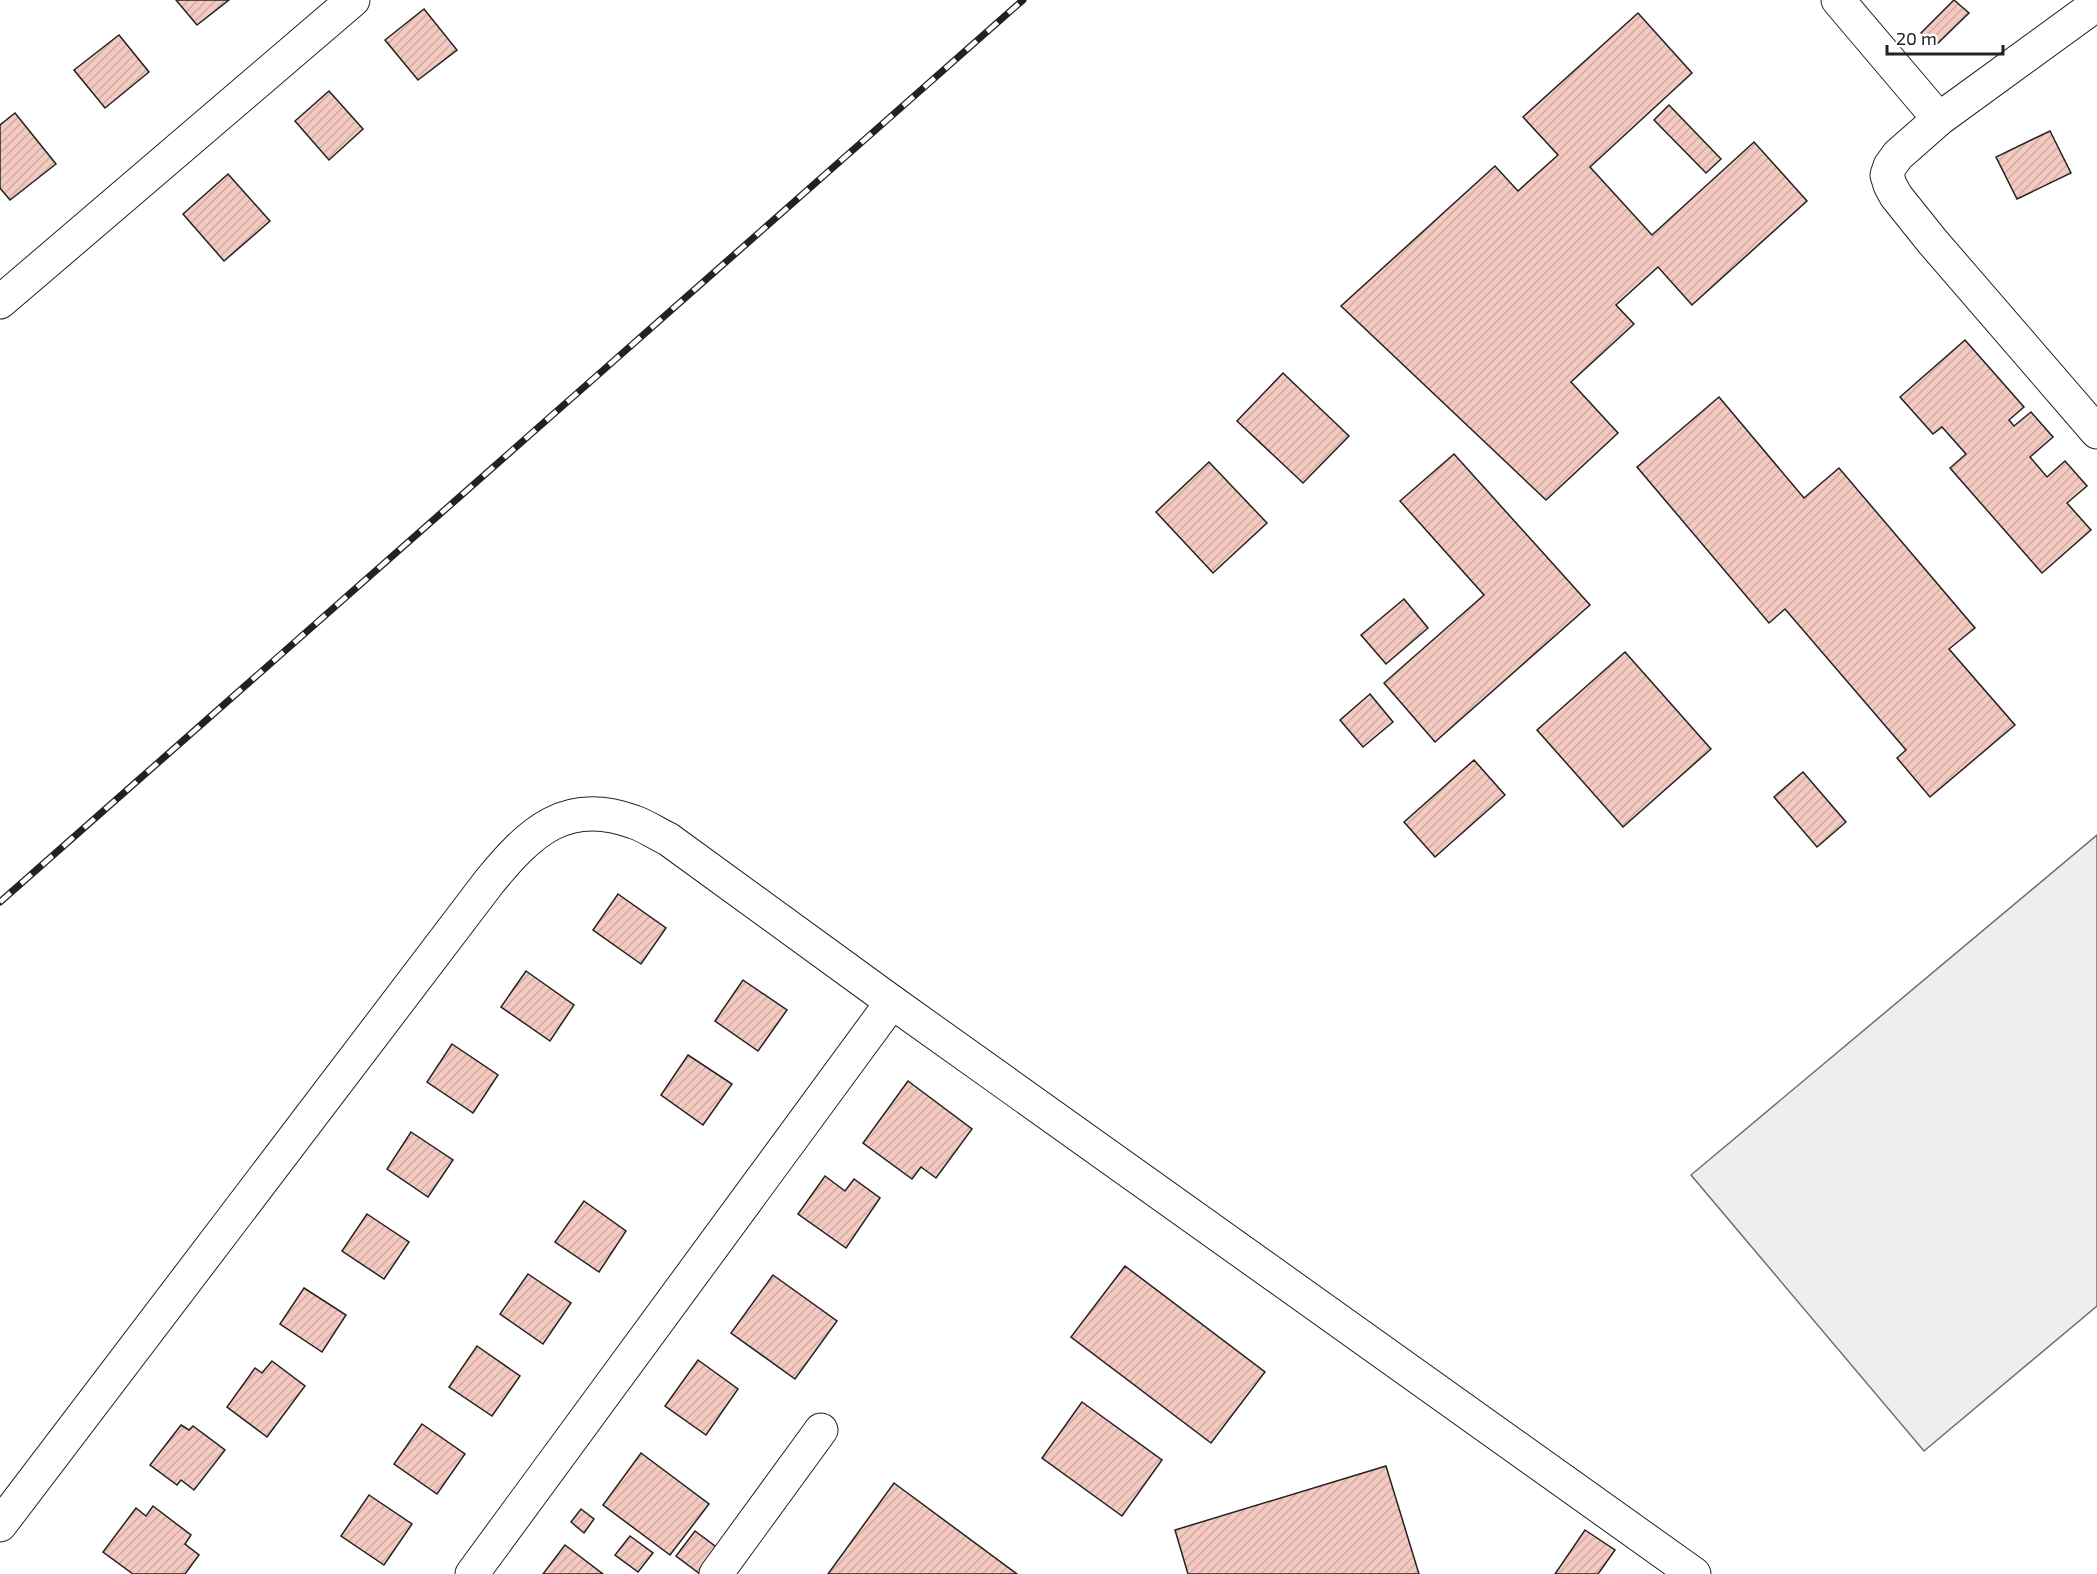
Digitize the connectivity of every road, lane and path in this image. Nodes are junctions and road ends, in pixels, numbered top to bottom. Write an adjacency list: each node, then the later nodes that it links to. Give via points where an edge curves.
1 (353, 0): 5 (street)
2 (1838, 0): 4 (street)
3 (2097, 4): 4 (street)
4 (1939, 119): 6 (street, via 1898,155 1887,175 1890,185 1932,241)
5 (0, 302)
6 (2097, 432)
7 (892, 1002): 9 (street, via 668,839 635,822 600,814 572,815 540,829 489,882); 10 (street); 12 (street)
8 (821, 1430): 11 (street)
9 (0, 1524)
10 (472, 1574)
11 (716, 1574)
12 (1694, 1574)

